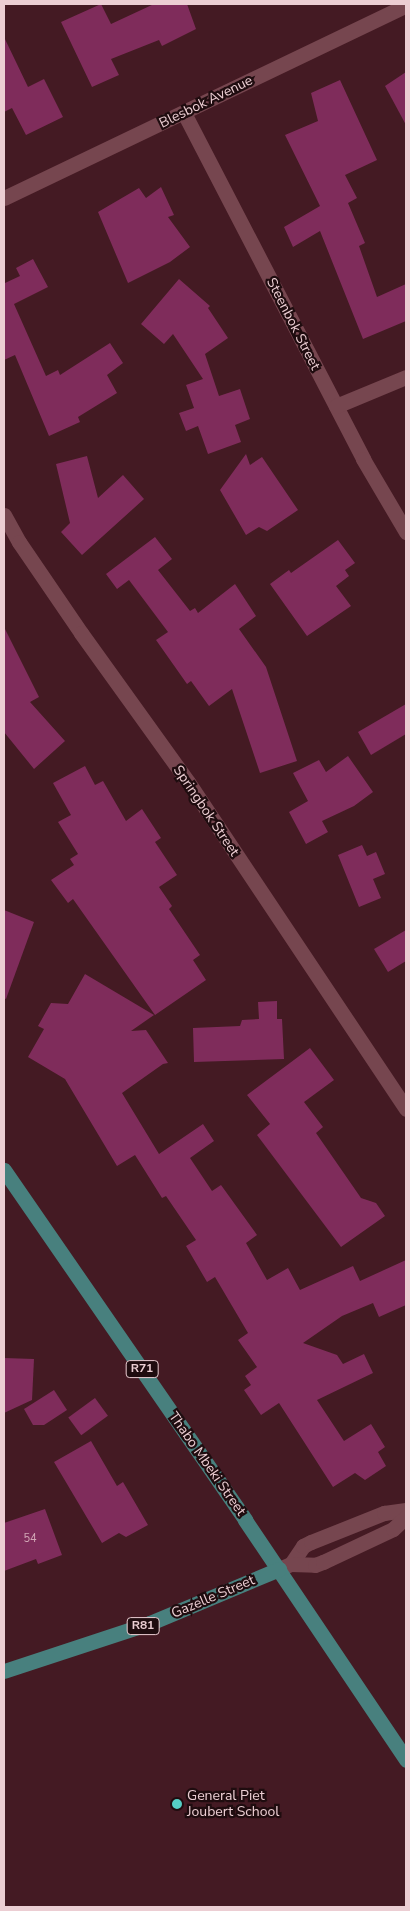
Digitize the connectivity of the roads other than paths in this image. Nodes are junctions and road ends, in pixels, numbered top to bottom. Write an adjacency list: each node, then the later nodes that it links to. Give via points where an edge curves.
1 (406, 5): 2 (street, Blesbok Avenue)
2 (184, 113): 3 (street, Blesbok Avenue); 5 (street, Steenbok Street)
3 (4, 198)
4 (406, 377): 5 (street)
5 (336, 406): 7 (street, Steenbok Street)
6 (4, 515): 8 (street, Springbok Street, via 24,550 188,782)
7 (406, 532)
8 (406, 1109)
9 (4, 1170): 12 (main road, Thabo Mbeki Street / R71)
10 (406, 1510): 12 (street, Gazelle Street, via 384,1513 311,1542 303,1546)
11 (406, 1518): 12 (street, Gazelle Street, via 393,1530 315,1565)
12 (285, 1567): 13 (main road, Gazelle Street / R81, via 143,1626); 14 (main road, Thabo Mbeki Street / R71)
13 (4, 1671)
14 (406, 1760)

